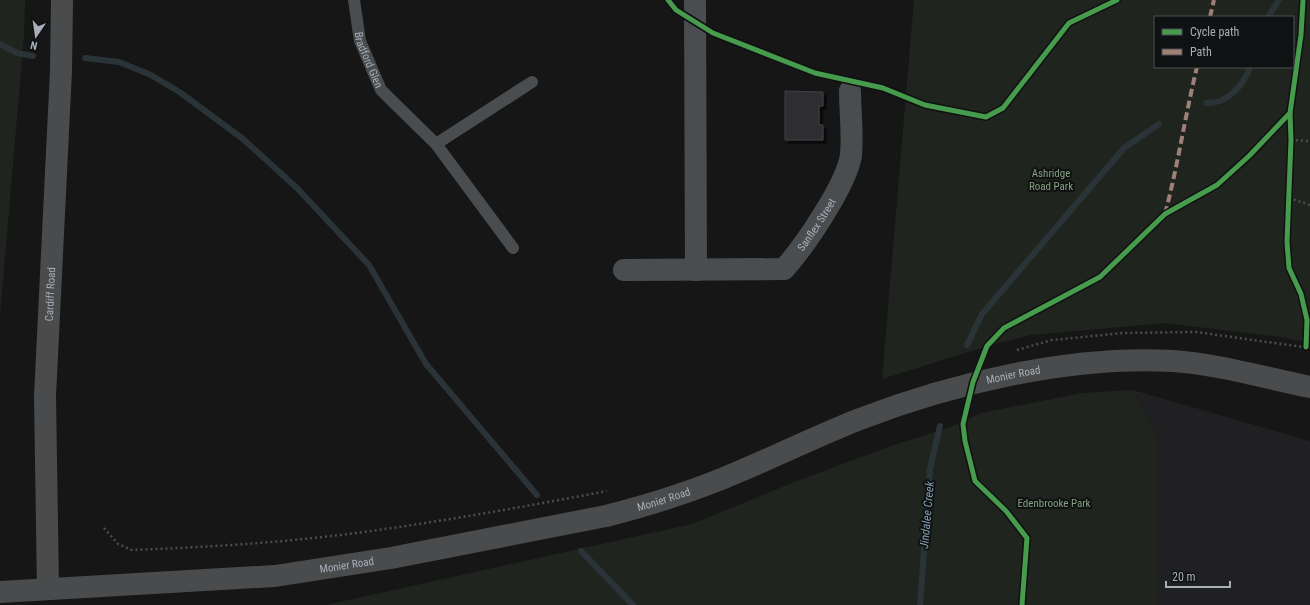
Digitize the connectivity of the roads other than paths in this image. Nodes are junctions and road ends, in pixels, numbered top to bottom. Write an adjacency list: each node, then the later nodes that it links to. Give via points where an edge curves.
1 (62, 0): 11 (main road, Cardiff Road, via 61,71 45,396)
2 (354, 0): 6 (lane, Bradford Glen, via 360,41 381,90)
3 (695, 0): 9 (street)
4 (532, 82): 6 (lane)
5 (850, 90): 9 (street, Sanflex Street, via 850,154 844,179 796,256 784,269)
6 (436, 144): 7 (lane, Bradford Glen)
7 (513, 248)
8 (624, 270): 9 (street, Sanflex Street)
9 (696, 270)
10 (1310, 387): 11 (main road, Monier Road, via 1173,361 1118,362 1055,368 973,382 859,419 729,476 634,509 391,558 275,576)
11 (48, 589): 12 (main road, Monier Road)
12 (0, 592)

